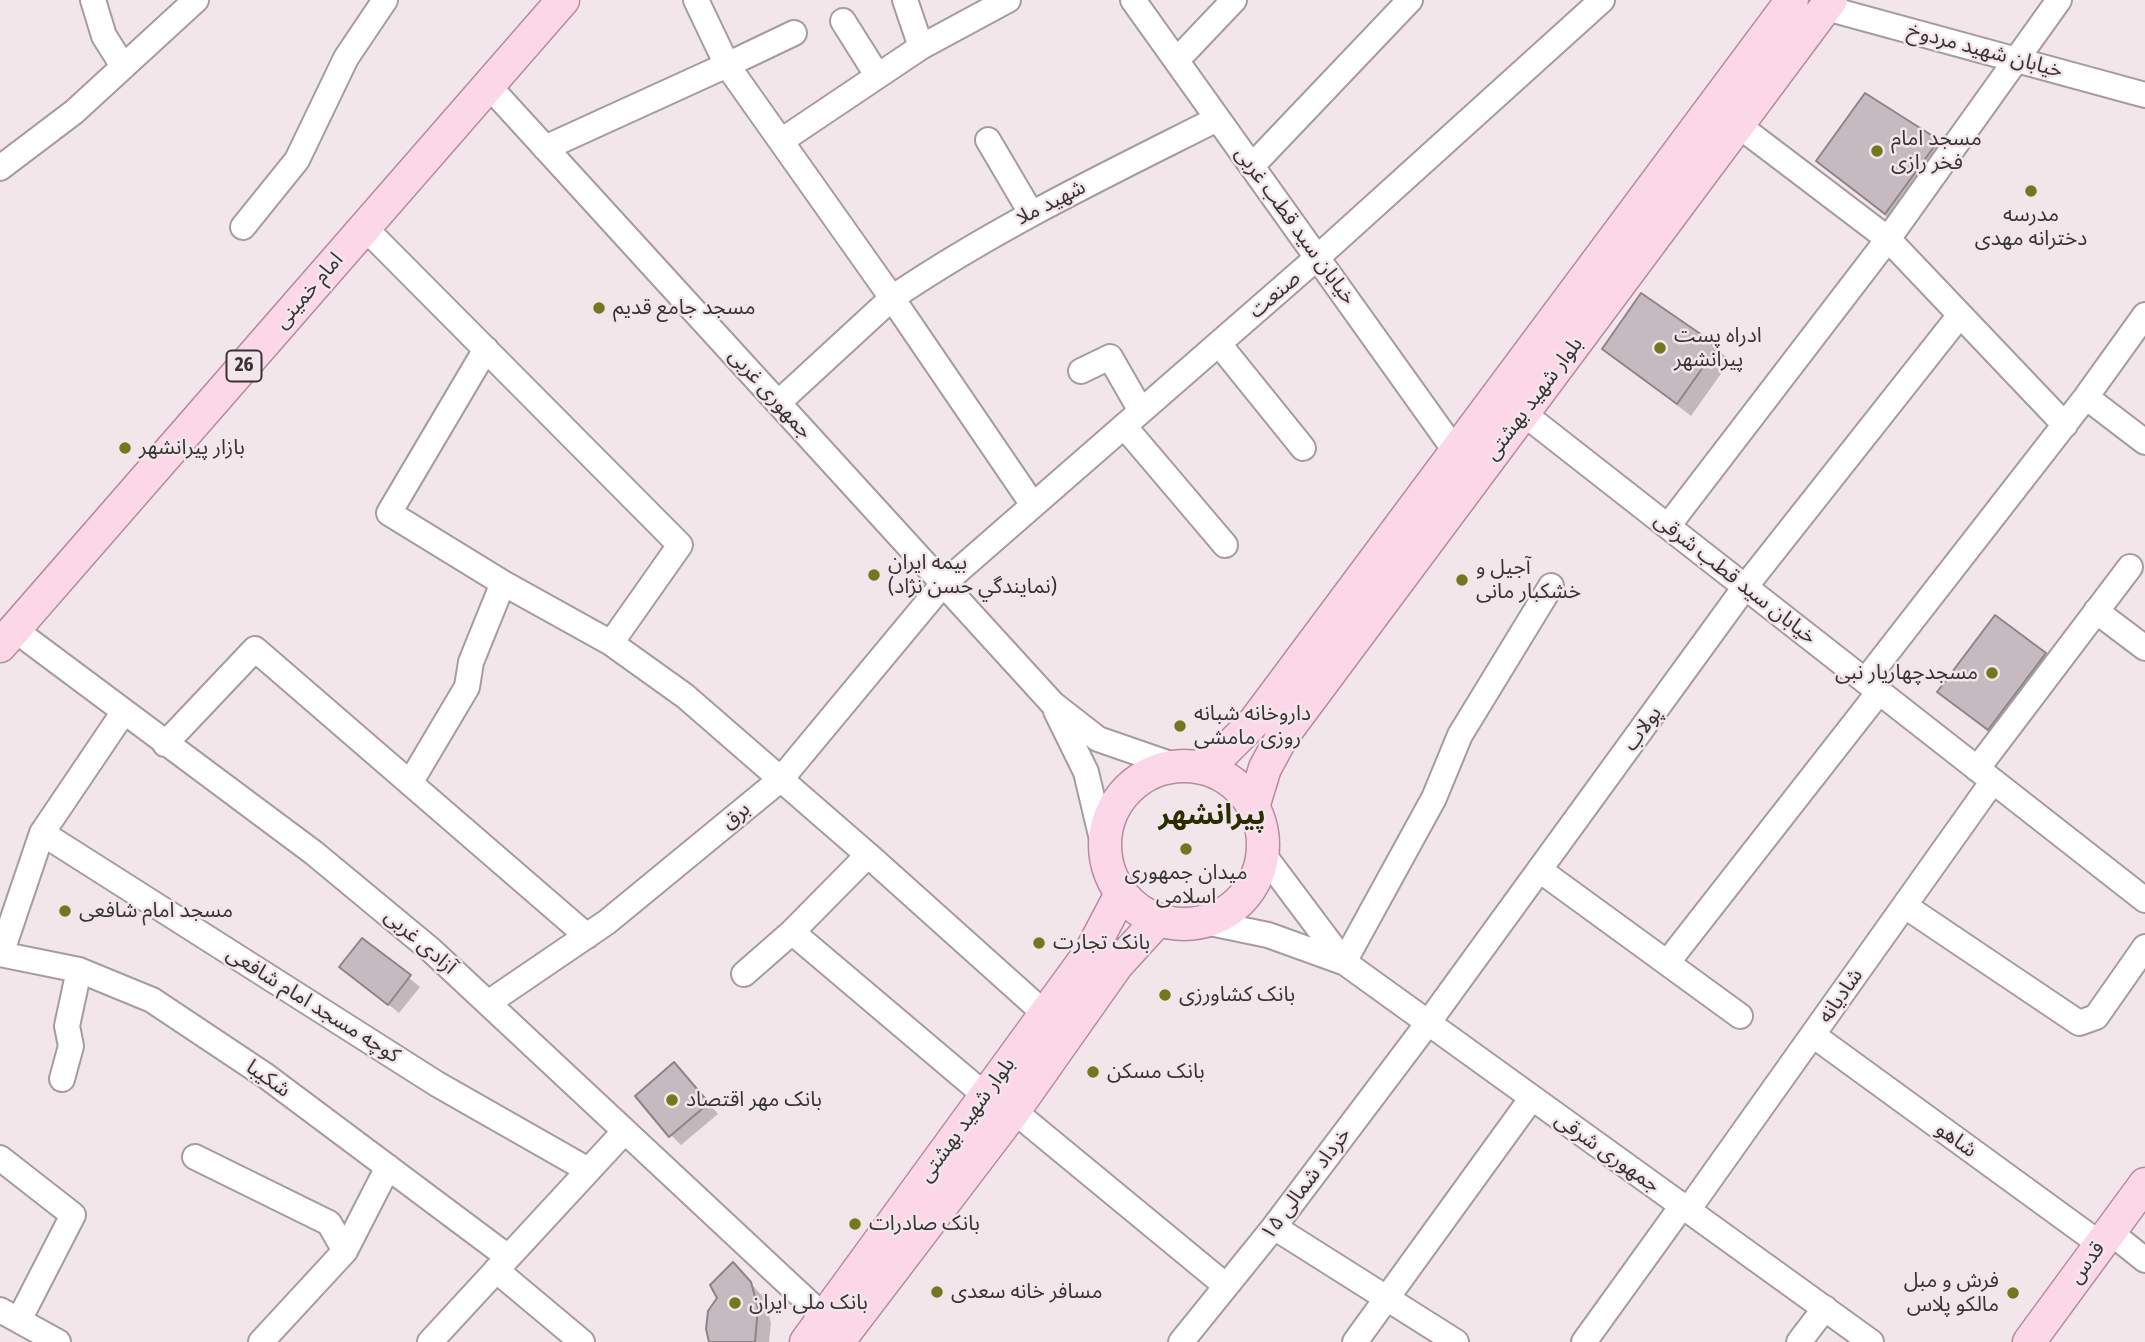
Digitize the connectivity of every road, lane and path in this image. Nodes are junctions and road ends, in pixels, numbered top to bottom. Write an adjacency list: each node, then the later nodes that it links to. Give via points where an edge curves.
1 (93, 0): 21 (street, via 104,36)
2 (196, 0): 21 (street)
3 (385, 0): 33 (street, via 346,58 297,160)
4 (563, 0): 23 (main road, امام خمینی / 26)
5 (696, 0): 20 (street)
6 (905, 0): 17 (street)
7 (1008, 0): 17 (street)
8 (1133, 0): 18 (street, خیابان سید قطب غربی)
9 (1234, 0): 18 (street)
10 (1410, 0): 30 (street)
11 (1602, 0): 36 (street, صنعت)
12 (2059, 0): 19 (street)
13 (1781, 3): 50 (main road, بلوار شهید بهشتی)
14 (1829, 4): 19 (street, خیابان شهید مردوخ); 26 (main road, بلوار شهید بهشتی)
15 (843, 21): 22 (street)
16 (794, 33): 20 (street)
17 (921, 47): 22 (street)
18 (1177, 60): 25 (street, خیابان سید قطب غربی)
19 (2016, 60): 24 (street, خیابان شهید مردوخ); 35 (street)
20 (727, 65): 28 (street); 29 (street)
21 (122, 66): 31 (street, via 74,112)
22 (877, 75): 28 (street)
23 (487, 84): 29 (street, جمهوری غربی); 34 (main road, امام خمینی / 26)
24 (2145, 94)
25 (1216, 120): 30 (street, خیابان سید قطب غربی); 32 (street, شهید ملا)
26 (1738, 125): 35 (street); 45 (main road, بلوار شهید بهشتی)
27 (988, 140): 32 (street)
28 (781, 141): 37 (street)
29 (545, 148): 44 (street, جمهوری غربی)
30 (1252, 166): 36 (street, خیابان سید قطب غربی)
31 (0, 168)
32 (1031, 213): 37 (street, شهید ملا, via 950,258)
33 (243, 227)
34 (364, 227): 41 (street); 60 (main road, امام خمینی / 26)
35 (1888, 239): 38 (street); 52 (street)
36 (1319, 256): 40 (street, صنعت); 50 (street, خیابان سید قطب غربی)
37 (892, 298): 44 (street, شهید ملا); 51 (street)
38 (1961, 315): 47 (street); 58 (street, پولاب)
39 (2145, 315): 43 (street)
40 (1219, 344): 46 (street, صنعت); 49 (street)
41 (486, 349): 55 (street, via 389,513); 61 (street, via 680,545)
42 (1081, 371): 46 (street, via 1110,357)
43 (2086, 397): 47 (street); 48 (street)
44 (778, 403): 56 (street, جمهوری غربی)
45 (1523, 413): 52 (street, خیابان سید قطب شرقی); 71 (main road, بلوار شهید بهشتی, via 1282,737 1265,768)
46 (1133, 418): 51 (street, صنعت); 53 (street)
47 (2065, 425): 63 (street)
48 (2145, 442)
49 (1303, 448)
50 (1456, 452): 67 (main road, بلوار شهید بهشتی, via 1255,720 1224,752)
51 (1033, 505): 56 (street, صنعت)
52 (1668, 526): 58 (street, خیابان سید قطب شرقی)
53 (1225, 545)
54 (2130, 567): 59 (street, شادیانه)
55 (503, 583): 61 (street); 70 (street, via 471,662 467,687)
56 (943, 584): 64 (street, جمهوری غربی); 69 (street, برق)
57 (1551, 586): 86 (street, via 1460,735 1434,798)
58 (1745, 587): 63 (street, خیابان سید قطب شرقی); 76 (street, پولاب)
59 (2096, 611): 62 (street); 68 (street, شادیانه)
60 (7, 638): 65 (street, آزادی غربی)
61 (611, 643): 69 (street, via 685,695)
62 (2145, 648)
63 (1872, 686): 68 (street, خیابان سید قطب شرقی); 87 (street)
64 (1053, 704): 67 (street, via 1098,739); 73 (street, via 1086,772)
65 (122, 713): 66 (street, آزادی غربی); 72 (street)
66 (164, 744): 70 (street, via 255,649); 90 (street, آزادی غربی, via 314,853)
67 (1188, 767): 71 (main road, via 1230,782); 73 (main road, via 1156,771 1123,794 1105,831)
68 (1985, 775): 77 (street, خیابان سید قطب شرقی); 79 (street, شادیانه)
69 (781, 779): 75 (street); 83 (street, برق)
70 (410, 783): 83 (street)
71 (1253, 807): 74 (main road, via 1262,829)
72 (42, 833): 85 (street); 102 (street, کوچه مسجد امام شافعی, via 437,1084)
73 (1105, 852): 78 (main road)
74 (1263, 854): 81 (main road, via 1257,877 1244,897); 86 (street)
75 (868, 855): 82 (street); 91 (street)
76 (1541, 871): 87 (street); 93 (street, پولاب)
77 (2143, 893)
78 (1121, 894): 80 (main road); 91 (main road, بلوار شهید بهشتی, via 1091,951)
79 (1905, 906): 84 (street, via 2079,1023 2096,1017); 94 (street, شادیانه)
80 (1158, 920): 81 (main road, via 1181,925); 97 (main road, بلوار شهید بهشتی)
81 (1205, 922): 86 (street, via 1268,935)
82 (792, 932): 89 (street); 97 (street)
83 (587, 936): 90 (street, برق)
84 (2145, 947)
85 (0, 954): 88 (street, شکیبا)
86 (1344, 962): 93 (street, جمهوری شرقی)
87 (1667, 963): 92 (street)
88 (79, 970): 95 (street, via 67,1026 71,1046); 101 (street, شکیبا, via 152,1000)
89 (744, 974)
90 (488, 1003): 98 (street, آزادی غربی)
91 (1043, 1012): 97 (main road, بلوار شهید بهشتی)
92 (1740, 1016)
93 (1428, 1023): 96 (street, جمهوری شرقی); 105 (street, ۱۵ خرداد شمالی)
94 (1813, 1035): 104 (street, شادیانه); 106 (street, شاهو)
95 (62, 1079)
96 (1531, 1099): 104 (street, جمهوری شرقی); 111 (street)
97 (1000, 1104): 110 (street); 114 (main road, بلوار شهید بهشتی, via 877,1241)
98 (624, 1132): 102 (street); 114 (street, آزادی غربی, via 794,1290)
99 (195, 1157): 107 (street, via 328,1223)
100 (0, 1158): 113 (street, via 73,1215)
101 (388, 1167): 107 (street); 109 (street, شکیبا)
102 (589, 1170): 109 (street)
103 (2145, 1184): 106 (main road, قدس)
104 (1686, 1208): 112 (street, جمهوری شرقی); 122 (street, شادیانه)
105 (1274, 1227): 110 (street, ۱۵ خرداد شمالی); 111 (street)
106 (2105, 1238): 108 (street, شاهو); 125 (main road, قدس)
107 (345, 1251): 116 (street)
108 (2145, 1260)
109 (502, 1264): 117 (street); 118 (street, شکیبا)
110 (1225, 1285): 119 (street, ۱۵ خرداد شمالی)
111 (1386, 1299): 120 (street); 121 (street)
112 (1825, 1308): 123 (street); 124 (street, جمهوری شرقی)
113 (9, 1315): 115 (street)
114 (832, 1336)
115 (58, 1342)
116 (261, 1342)
117 (430, 1342)
118 (582, 1342)
119 (1181, 1342)
120 (1355, 1342)
121 (1456, 1342)
122 (1584, 1342)
123 (1799, 1342)
124 (1871, 1342)
125 (2029, 1342)

